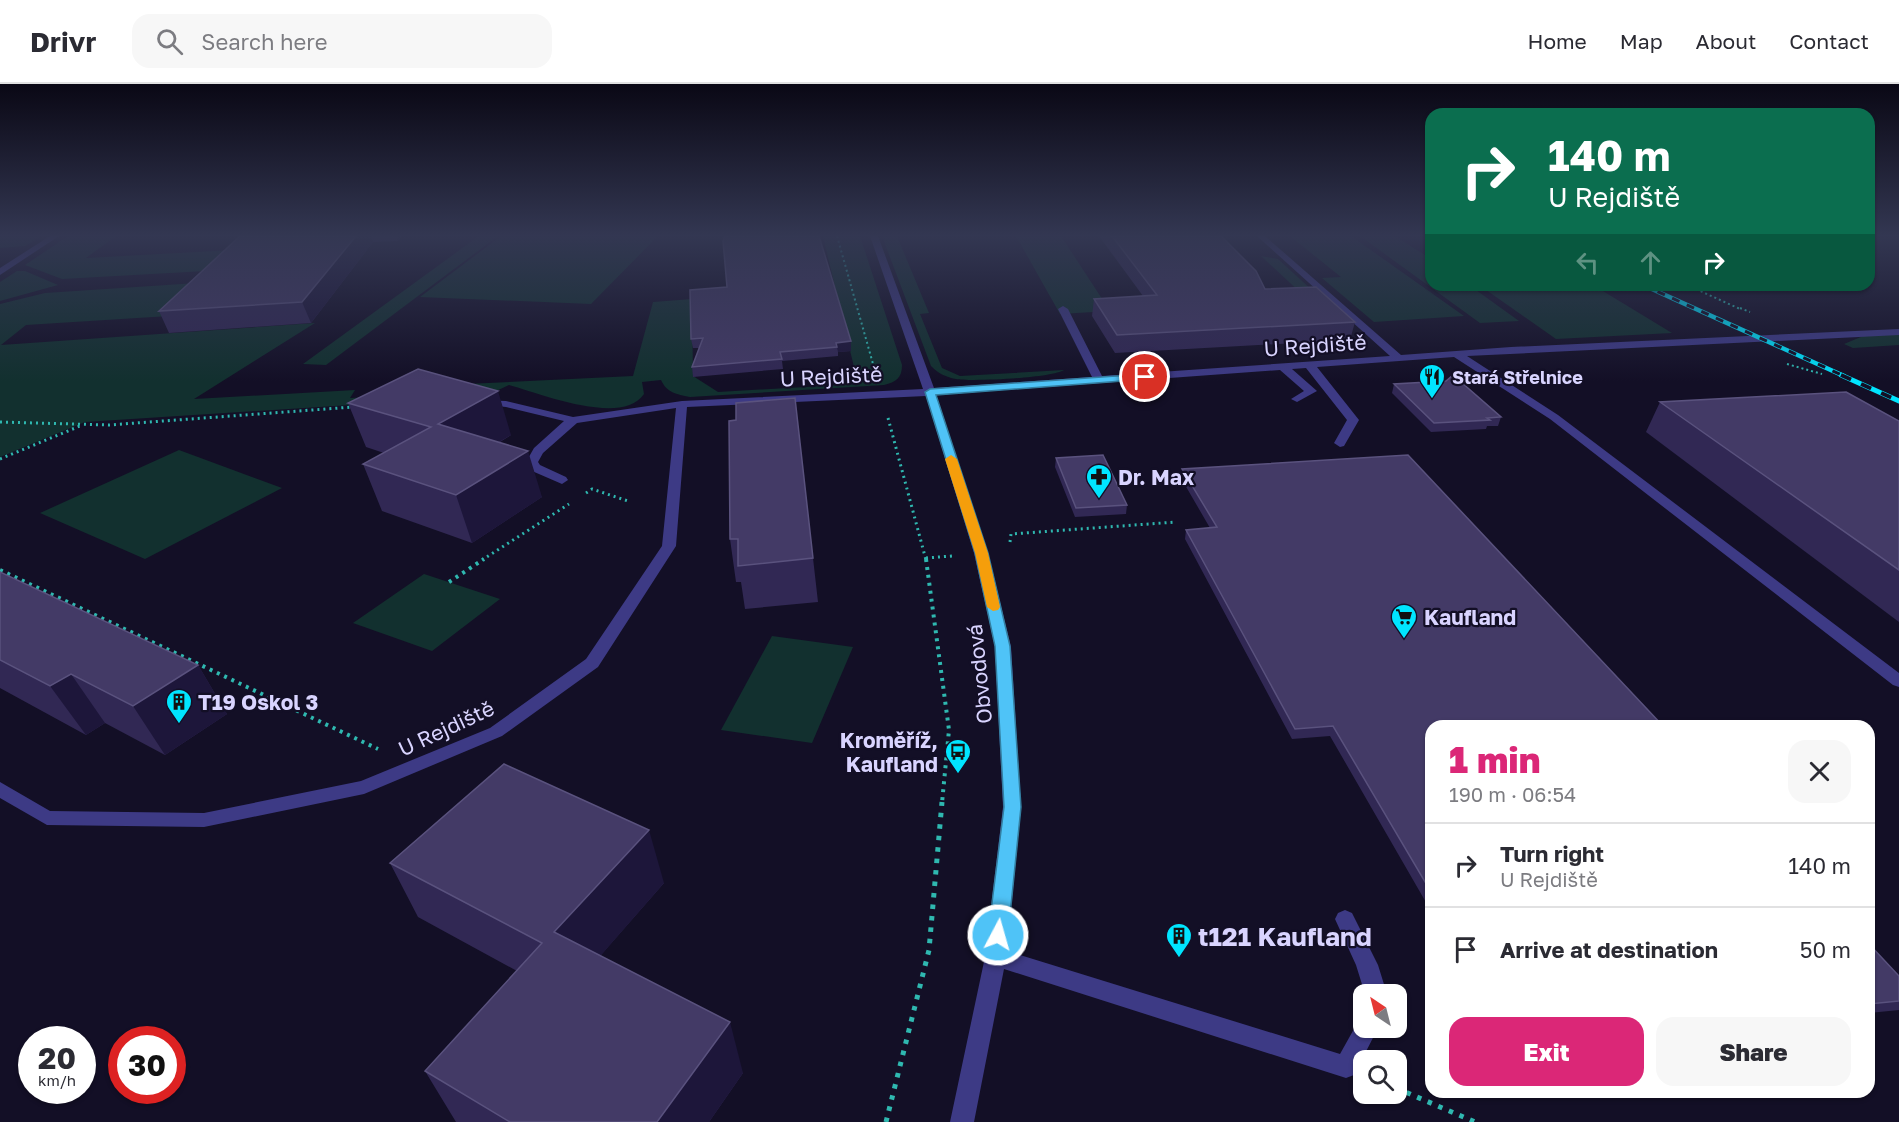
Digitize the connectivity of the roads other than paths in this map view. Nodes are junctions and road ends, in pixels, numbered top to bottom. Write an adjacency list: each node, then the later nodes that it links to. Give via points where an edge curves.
1 (891, 284): 10 (street, Obvodová)
2 (1316, 284): 6 (street)
3 (1063, 309): 9 (street)
4 (1899, 332): 5 (street, U Rejdiště)
5 (1458, 355): 6 (street, U Rejdiště); 17 (street, via 1554,417)
6 (1400, 359): 7 (street, U Rejdiště)
7 (1310, 366): 8 (street, U Rejdiště); 15 (street, via 1353,420)
8 (1284, 368): 9 (street, U Rejdiště); 11 (street, via 1311,391)
9 (1099, 381): 10 (street, U Rejdiště)
10 (930, 392): 13 (street, U Rejdiště); 20 (street, Obvodová, via 981,553 1003,646 1012,807)
11 (1297, 399)
12 (467, 401): 14 (street, via 506,404)
13 (682, 404): 14 (street); 18 (street, U Rejdiště, via 669,546 592,663 496,732 364,787 204,820 47,818)
14 (573, 420): 16 (street, via 538,451 532,462 536,468)
15 (1340, 443)
16 (562, 480)
17 (1899, 681)
18 (0, 789)
19 (1345, 919): 21 (street)
20 (996, 957): 22 (street, via 1346,1066); 23 (street, Obvodová)
21 (1373, 984)
22 (1361, 1038)
23 (962, 1122)

